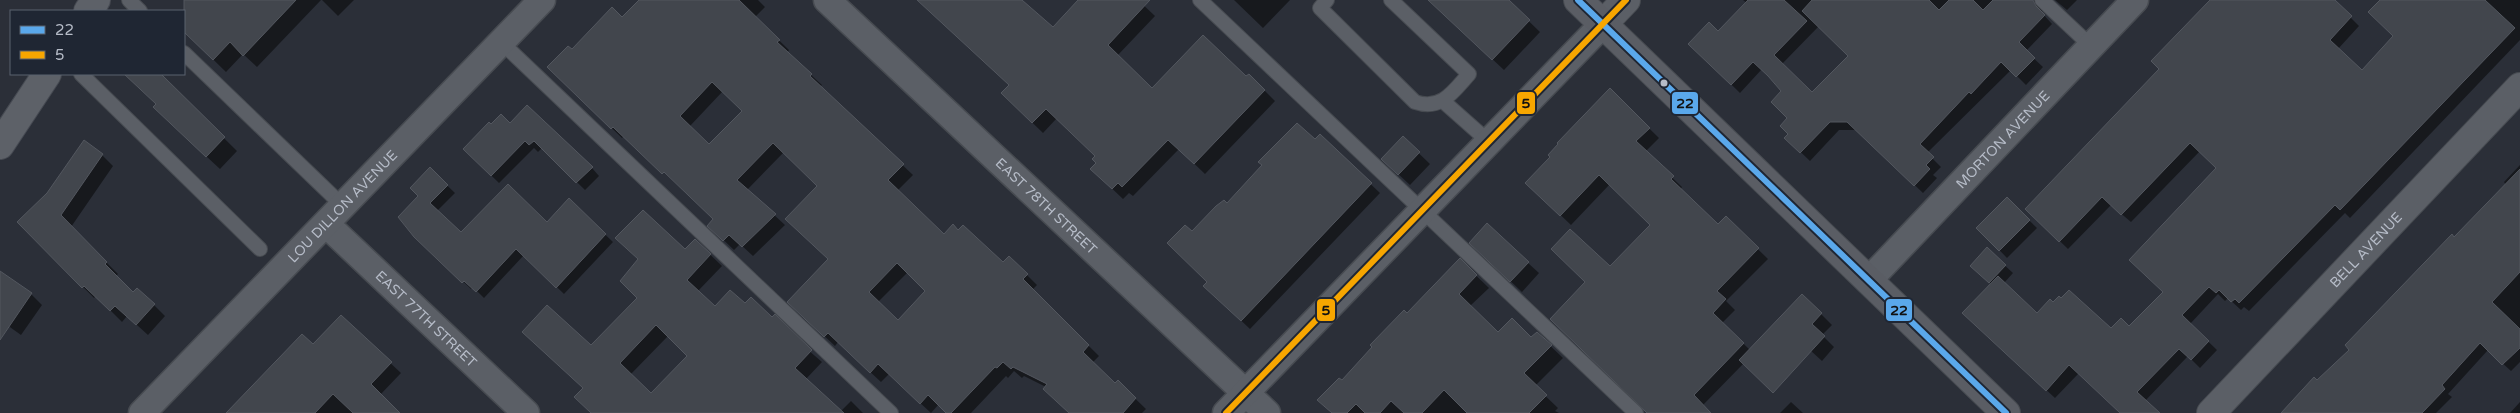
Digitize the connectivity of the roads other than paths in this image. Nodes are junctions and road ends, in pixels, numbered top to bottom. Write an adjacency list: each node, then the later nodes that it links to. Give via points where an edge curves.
1 (129, 0): 11 (lane)
2 (542, 0): 13 (street, LOU DILLON AVENUE)
3 (827, 0): 26 (street, EAST 78TH STREET)
4 (1200, 0): 22 (lane)
5 (1327, 0): 19 (lane, via 1320,8 1415,102 1426,106)
6 (1392, 0): 19 (lane, via 1469,74)
7 (1578, 0): 12 (main road)
8 (1626, 0): 12 (street)
9 (2042, 0): 14 (lane)
10 (2135, 0): 14 (street, MORTON AVENUE)
11 (139, 10)
12 (1604, 23): 20 (street); 25 (main road)
13 (501, 42): 23 (street, LOU DILLON AVENUE); 30 (lane)
14 (2091, 46): 25 (street, MORTON AVENUE)
15 (185, 54): 23 (lane)
16 (46, 75): 21 (main road)
17 (82, 75): 24 (lane)
18 (2520, 87): 34 (street, BELL AVENUE)
19 (1444, 102): 20 (lane)
20 (1488, 141): 22 (street)
21 (0, 145)
22 (1422, 211): 26 (street); 33 (lane)
23 (335, 215): 27 (street, LOU DILLON AVENUE); 29 (street, EAST 77TH STREET)
24 (260, 249)
25 (1869, 280): 28 (main road)
26 (1246, 393): 31 (street); 32 (street, EAST 78TH STREET)
27 (150, 410)
28 (2000, 411)
29 (526, 413)
30 (891, 413)
31 (1226, 413)
32 (1267, 413)
33 (1636, 413)
34 (2211, 413)

